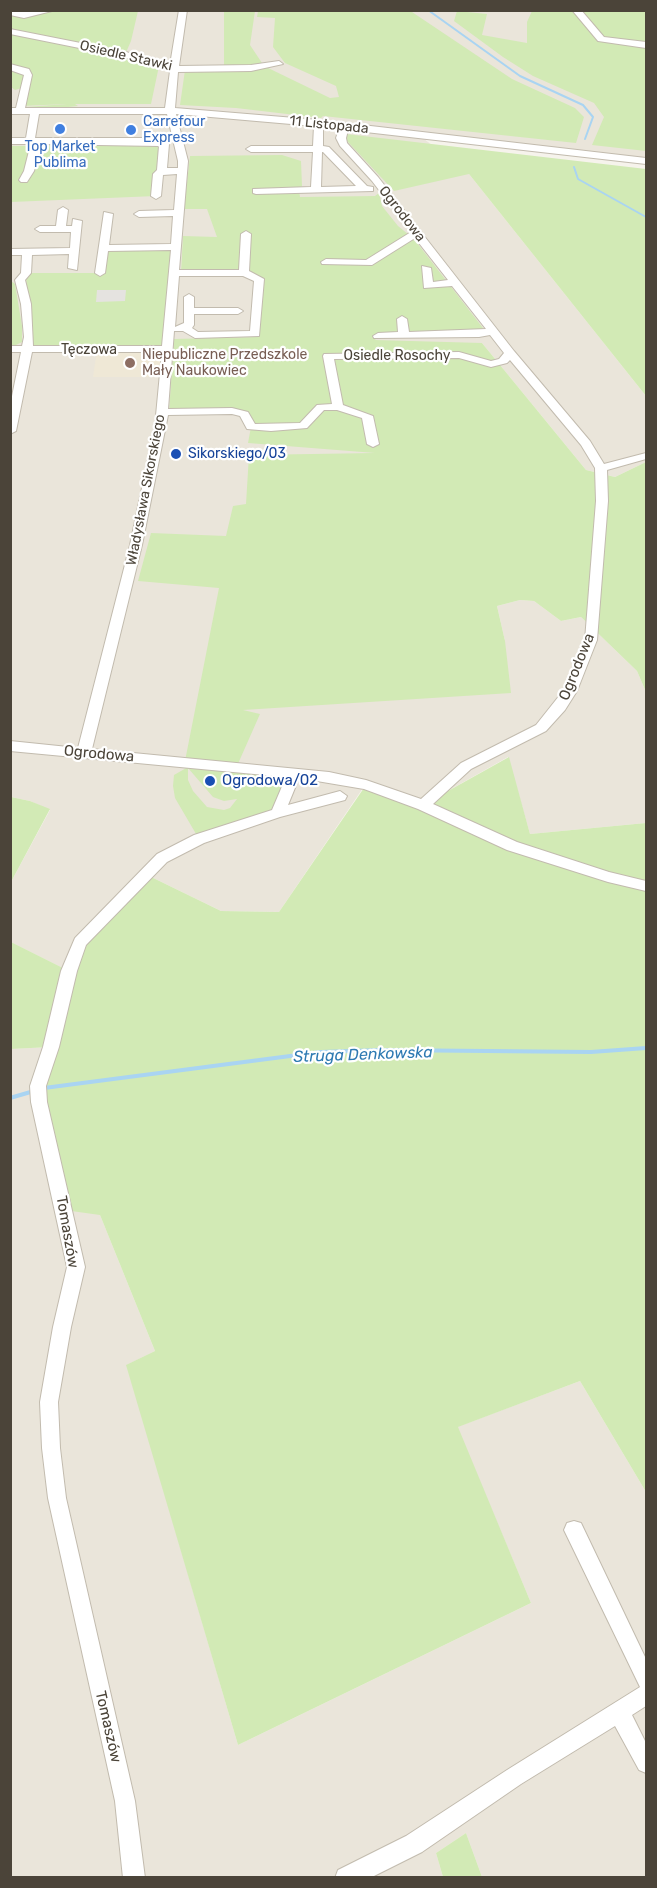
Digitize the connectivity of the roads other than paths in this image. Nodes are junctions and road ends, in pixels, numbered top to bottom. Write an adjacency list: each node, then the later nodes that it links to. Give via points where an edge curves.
1 (52, 10): 4 (street, via 24,15)
2 (183, 10): 9 (street, Władysława Sikorskiego)
3 (576, 10): 6 (street, via 601,39)
4 (10, 12)
5 (10, 31): 9 (street, Osiedle Stawki)
6 (646, 45)
7 (279, 64): 9 (street, Osiedle Stawki)
8 (10, 67): 10 (street, via 27,71 28,75)
9 (174, 69): 12 (street, Władysława Sikorskiego)
10 (15, 111): 11 (street, 11 Listopada)
11 (35, 111): 12 (street, 11 Listopada); 16 (street)
12 (171, 111): 13 (street, 11 Listopada); 21 (street, Władysława Sikorskiego)
13 (320, 123): 14 (street, 11 Listopada); 18 (street)
14 (343, 129): 19 (street, 11 Listopada); 23 (street, Ogrodowa, via 343,144)
15 (10, 141): 16 (street)
16 (30, 141): 20 (street, via 155,141 164,144); 22 (street, via 35,147)
17 (251, 149): 18 (street)
18 (317, 149): 24 (street, via 327,150); 25 (street)
19 (646, 161)
20 (162, 171): 21 (street); 27 (street, via 158,174)
21 (183, 171): 29 (street, Władysława Sikorskiego)
22 (24, 180)
23 (382, 188): 24 (street); 34 (street, Ogrodowa)
24 (364, 189): 25 (street)
25 (316, 190): 26 (street)
26 (256, 191)
27 (156, 196)
28 (63, 210): 33 (street)
29 (179, 213): 31 (street); 36 (street, Władysława Sikorskiego)
30 (108, 214): 37 (street)
31 (139, 214)
32 (40, 229): 33 (street)
33 (61, 229): 40 (street, via 77,225)
34 (417, 233): 41 (street, via 368,262); 48 (street, Ogrodowa)
35 (246, 234): 46 (street)
36 (176, 247): 37 (street); 45 (street, Władysława Sikorskiego)
37 (105, 248): 44 (street)
38 (10, 252): 39 (street)
39 (27, 252): 40 (street); 47 (street)
40 (74, 252): 42 (street)
41 (326, 262)
42 (73, 268)
43 (426, 268): 48 (street, via 428,286)
44 (100, 273)
45 (174, 273): 46 (street); 54 (street, Władysława Sikorskiego)
46 (244, 273): 53 (street, via 259,279 255,334 195,334)
47 (19, 277): 59 (street, via 26,304)
48 (456, 282): 55 (street, Ogrodowa)
49 (189, 297): 50 (street)
50 (190, 311): 51 (street); 53 (street)
51 (238, 311)
52 (402, 319): 56 (street)
53 (186, 328): 54 (street)
54 (169, 330): 60 (street, Władysława Sikorskiego)
55 (494, 331): 56 (street); 61 (street, Ogrodowa)
56 (404, 335): 57 (street)
57 (378, 336)
58 (10, 349): 59 (street, Tęczowa)
59 (29, 350): 60 (street, Tęczowa); 64 (street)
60 (167, 350): 63 (street, Władysława Sikorskiego)
61 (510, 353): 62 (street, Osiedle Rosochy, via 503,361 491,364 438,354 328,356); 67 (street, via 586,443)
62 (338, 407): 63 (street, via 321,407 303,426 271,428 251,427 244,414 232,411); 65 (street, via 367,416)
63 (161, 412): 69 (street, Władysława Sikorskiego, via 136,545)
64 (10, 431)
65 (373, 444)
66 (646, 456): 67 (street)
67 (601, 468): 72 (street, Ogrodowa, via 591,640 570,691 541,728 466,766)
68 (10, 746): 69 (street, Ogrodowa)
69 (84, 752): 70 (street, Ogrodowa)
70 (295, 773): 72 (street, Ogrodowa, via 366,785); 73 (street)
71 (340, 796): 73 (street, Tomaszów)
72 (423, 805): 74 (street, Ogrodowa, via 512,846)
73 (277, 813): 80 (street, Tomaszów, via 199,839 162,858 80,942 38,1094 76,1268 49,1402 54,1478 125,1801)
74 (646, 886)
75 (574, 1530): 76 (street)
76 (646, 1680)
77 (646, 1695): 78 (street)
78 (619, 1712): 79 (street); 81 (street, via 414,1844)
79 (646, 1763)
80 (134, 1878)
81 (346, 1878)

